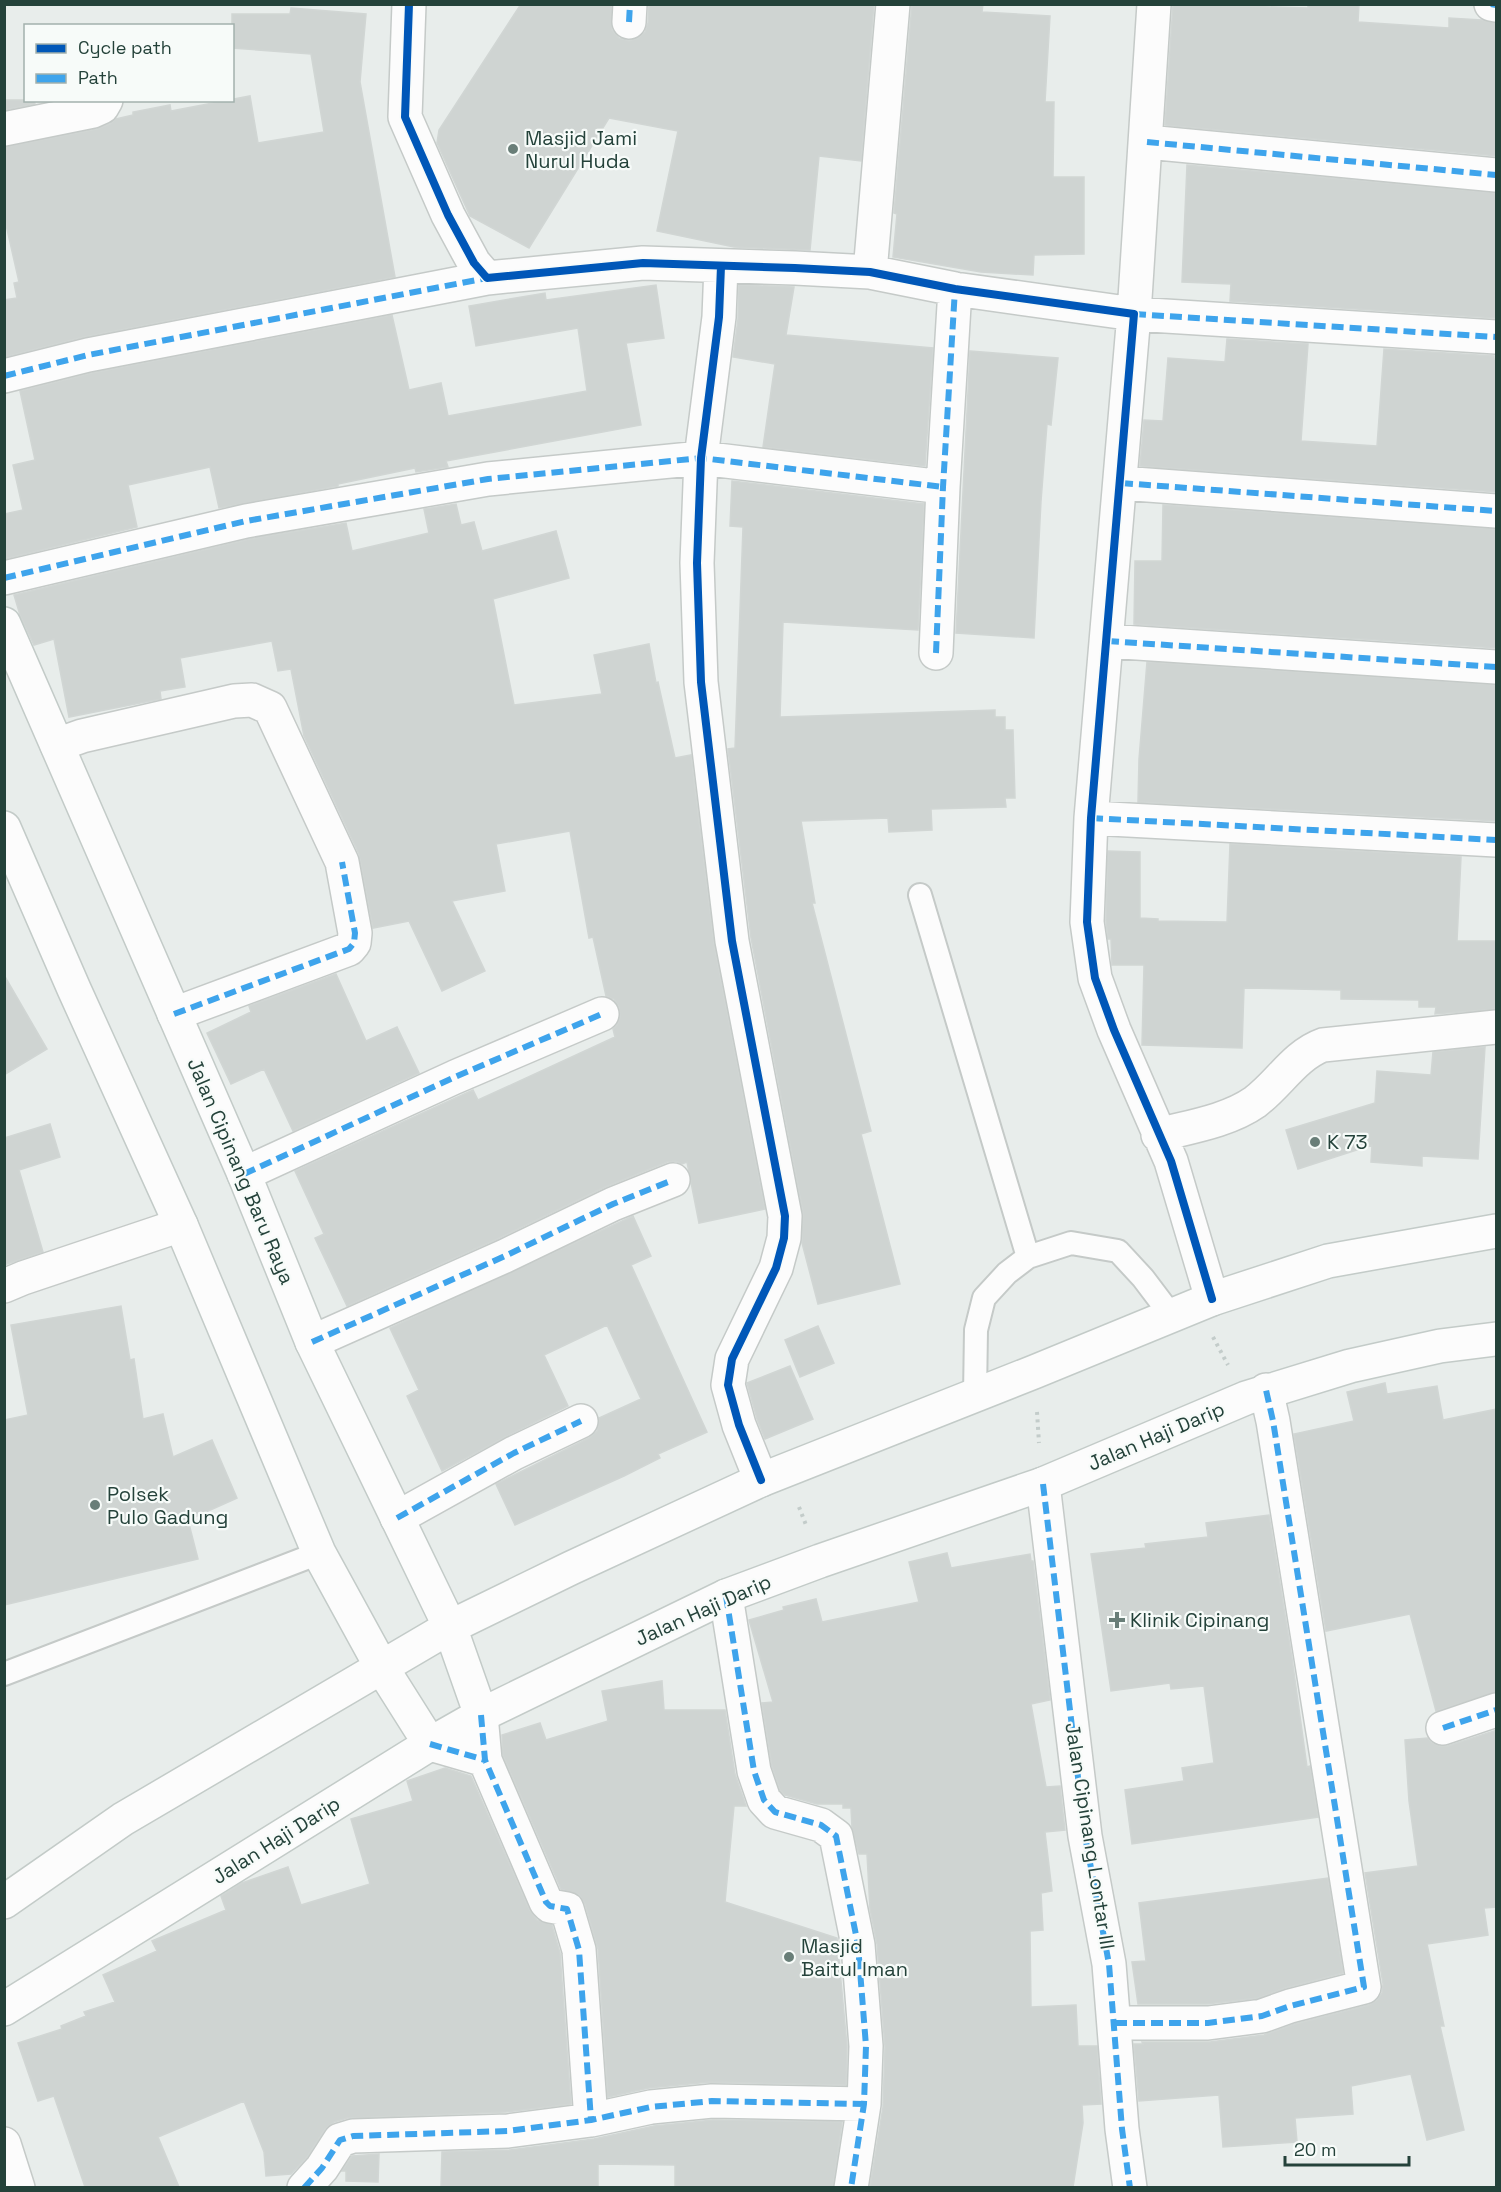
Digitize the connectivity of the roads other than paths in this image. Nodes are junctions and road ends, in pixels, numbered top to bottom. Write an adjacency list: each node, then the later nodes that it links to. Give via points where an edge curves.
1 (409, 4): 12 (street, via 405,117 448,215 474,263)
2 (893, 4): 11 (street)
3 (1154, 4): 8 (street)
4 (1491, 4): 5 (street)
5 (1497, 5)
6 (105, 102): 7 (street, via 93,111)
7 (4, 129)
8 (1147, 142): 9 (street); 14 (street)
9 (1497, 175)
10 (722, 266): 11 (street); 12 (street, via 643,263); 17 (street)
11 (870, 273): 13 (street)
12 (487, 278): 16 (street, via 100,353)
13 (955, 289): 14 (street); 19 (street)
14 (1134, 314): 15 (street); 18 (street)
15 (1497, 337)
16 (4, 376)
17 (702, 458): 19 (street); 21 (street, via 476,481 246,521); 47 (street, via 697,563 701,682 732,941 785,1216 777,1268 732,1359 728,1385 739,1425)
18 (1121, 483): 20 (street); 23 (street)
19 (943, 487): 24 (street)
20 (1497, 512)
21 (4, 578)
22 (6, 633): 26 (street, Jalan Cipinang Baru Raya)
23 (1107, 641): 25 (street); 27 (street)
24 (936, 653)
25 (1497, 667)
26 (57, 745): 31 (street, Jalan Cipinang Baru Raya); 31 (street, via 212,706 252,700 270,708 342,862 356,933 349,949)
27 (1091, 818): 29 (street); 34 (street, via 1087,922 1095,978)
28 (4, 828): 37 (street)
29 (1497, 840)
30 (920, 895): 39 (lane)
31 (174, 1014): 35 (street, Jalan Cipinang Baru Raya)
32 (602, 1014): 35 (street)
33 (1497, 1027): 34 (street, via 1323,1045 1312,1049 1252,1104 1218,1119)
34 (1158, 1135): 41 (street, via 1171,1161)
35 (244, 1174): 43 (street, Jalan Cipinang Baru Raya)
36 (673, 1180): 43 (street)
37 (181, 1225): 40 (street); 50 (street)
38 (1497, 1231): 41 (street, via 1328,1261)
39 (1028, 1257): 41 (lane, via 1071,1243 1118,1251 1143,1278); 45 (lane, via 984,1298 976,1330)
40 (4, 1286)
41 (1193, 1306): 45 (street)
42 (1497, 1339): 44 (street, Jalan Haji Darip, via 1440,1346 1350,1366)
43 (312, 1342): 49 (street, Jalan Cipinang Baru Raya)
44 (1256, 1394): 48 (street, Jalan Haji Darip); 62 (street, via 1273,1420 1364,1987 1262,2016 1208,2023)
45 (975, 1395): 47 (street)
46 (581, 1420): 49 (street)
47 (773, 1475): 52 (street)
48 (1043, 1485): 51 (street, Jalan Haji Darip); 62 (street, Jalan Cipinang Lontar III, via 1085,1836 1109,1964)
49 (397, 1518): 52 (street, Jalan Cipinang Baru Raya)
50 (319, 1552): 53 (street); 54 (lane)
51 (726, 1596): 56 (street, Jalan Haji Darip); 63 (street, via 754,1771 764,1800 775,1812 821,1825 836,1836 858,1945 866,2046)
52 (450, 1628): 53 (street); 56 (street, Jalan Cipinang Baru Raya)
53 (382, 1668): 58 (street); 60 (street, via 123,1819)
54 (4, 1674)
55 (1497, 1710): 57 (street)
56 (481, 1715): 58 (street, Jalan Haji Darip); 59 (street, Jalan Cipinang Baru Raya)
57 (1443, 1728)
58 (430, 1744): 59 (street); 61 (street, Jalan Haji Darip)
59 (485, 1760): 64 (street, Jalan Cipinang Baru Raya, via 546,1902 567,1909 579,1950)
60 (4, 1902)
61 (4, 2009)
62 (1115, 2023): 69 (street, Jalan Cipinang Lontar III)
63 (864, 2104): 64 (street, via 712,2101 651,2107); 68 (street)
64 (591, 2120): 67 (street, via 508,2131 353,2136 340,2140)
65 (4, 2144): 66 (street)
66 (18, 2187)
67 (304, 2187)
68 (851, 2187)
69 (1130, 2187)

